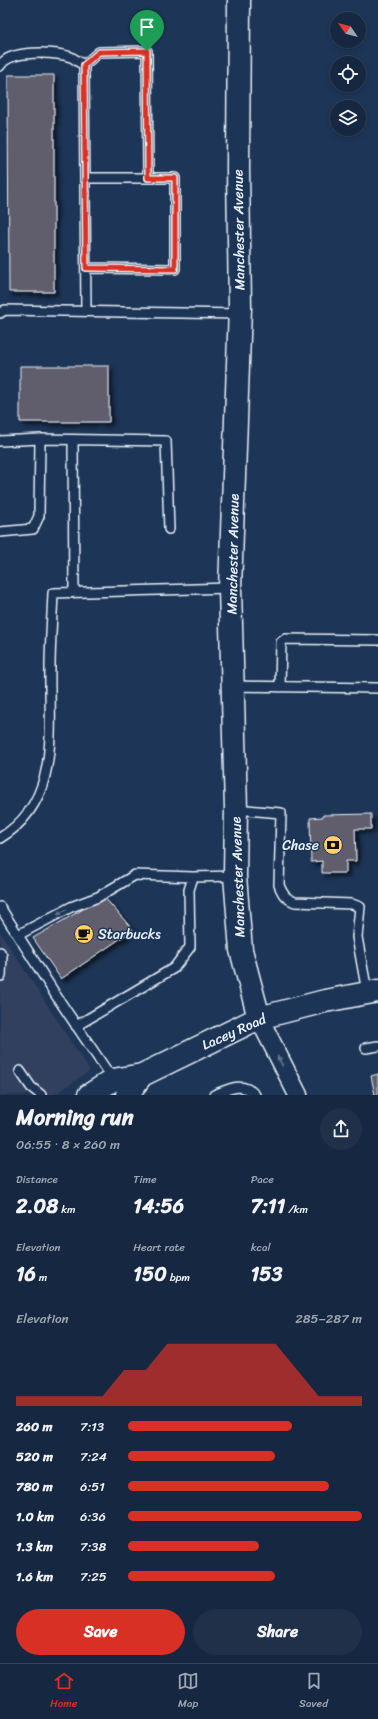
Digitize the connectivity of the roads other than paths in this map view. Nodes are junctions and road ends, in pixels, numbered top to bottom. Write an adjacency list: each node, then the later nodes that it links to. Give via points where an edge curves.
1 (239, 0): 9 (street, Manchester Avenue)
2 (3, 62): 3 (lane, via 28,54 54,54 71,58)
3 (84, 65): 4 (lane); 5 (lane, via 99,52 147,51)
4 (85, 178): 5 (lane); 6 (lane)
5 (148, 178): 6 (lane, via 175,178 175,269)
6 (86, 268): 8 (lane)
7 (2, 309): 8 (lane)
8 (86, 311): 9 (lane)
9 (240, 314): 15 (street, Manchester Avenue)
10 (40, 439): 11 (lane); 12 (lane); 14 (lane, via 39,516 36,526 33,529)
11 (73, 440): 13 (lane, via 166,441); 16 (lane)
12 (0, 441)
13 (169, 529)
14 (0, 532)
15 (230, 588): 16 (lane); 18 (street, Manchester Avenue)
16 (74, 592): 22 (lane, via 53,593 47,774 31,811 13,830)
17 (378, 640): 19 (lane, via 285,639 281,642)
18 (233, 686): 19 (lane); 21 (street, Manchester Avenue)
19 (280, 687): 20 (lane)
20 (378, 688)
21 (236, 809): 23 (street, Manchester Avenue); 29 (lane, via 281,813 279,885 287,899 295,902 352,904 360,907 357,937)
22 (0, 838)
23 (235, 876): 24 (lane); 30 (street, Manchester Avenue, via 241,950)
24 (193, 877): 26 (lane, one-way to 26, via 135,875 98,897 71,907); 31 (lane, via 190,890 190,947 174,968)
25 (0, 907): 26 (lane)
26 (18, 935): 31 (lane)
27 (0, 952): 28 (lane)
28 (1, 976)
29 (372, 991): 30 (street, Lacey Road)
30 (259, 1018): 35 (street, Lacey Road); 40 (street, Manchester Avenue, one-way to 30)
31 (76, 1026): 35 (lane)
32 (378, 1046): 33 (lane)
33 (366, 1048)
34 (20, 1071): 36 (lane, via 31,1087)
35 (120, 1087): 37 (street, Lacey Road)
36 (41, 1095)
37 (89, 1095)
38 (214, 1095): 39 (lane, via 233,1087 243,1086)
39 (255, 1095)
40 (298, 1095)

